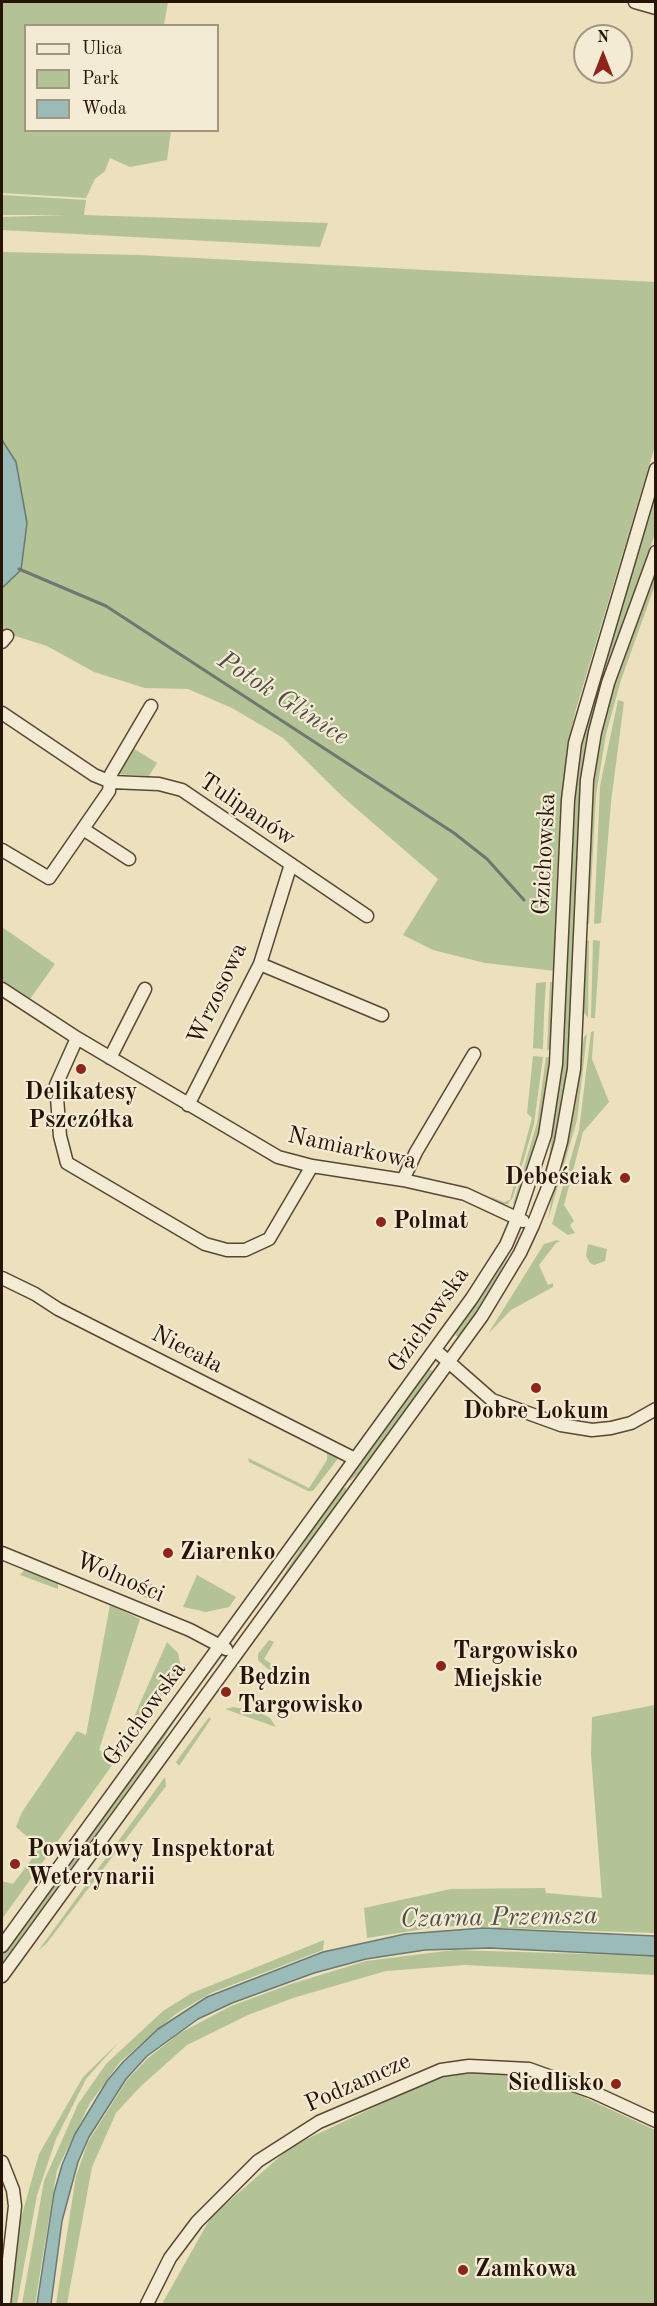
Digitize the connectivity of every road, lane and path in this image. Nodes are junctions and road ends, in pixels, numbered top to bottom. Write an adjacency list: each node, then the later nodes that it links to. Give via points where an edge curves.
1 (635, 2): 2 (street)
2 (656, 8)
3 (656, 469): 23 (street, Gzichowska, via 575,743 568,800 556,1064 545,1135)
4 (656, 552): 24 (street, Gzichowska, via 608,683 595,732 587,780 574,1069 561,1142)
5 (151, 706): 7 (street, via 111,774)
6 (2, 712): 7 (street, Tulipanów, via 94,775)
7 (111, 782): 8 (street); 11 (street, Tulipanów, via 159,784 182,790)
8 (83, 829): 9 (street, via 49,878); 10 (street)
9 (2, 850)
10 (129, 859)
11 (291, 864): 12 (street, Tulipanów); 13 (street, Wrzosowa)
12 (367, 916)
13 (260, 964): 16 (street); 20 (street, Wrzosowa)
14 (2, 989): 17 (street, Namiarkowa)
15 (145, 989): 19 (street)
16 (382, 1015)
17 (76, 1038): 19 (street, Namiarkowa); 21 (street, via 56,1085 60,1136 67,1163 205,1244 245,1250 269,1239)
18 (474, 1054): 22 (street)
19 (110, 1058): 20 (street, Namiarkowa)
20 (188, 1105): 21 (street, Namiarkowa, via 278,1156)
21 (312, 1166): 22 (street, Namiarkowa)
22 (403, 1180): 23 (street, Namiarkowa, via 465,1194)
23 (517, 1219): 24 (street, Namiarkowa); 26 (street, Gzichowska, via 494,1265)
24 (533, 1225): 27 (street, Gzichowska, via 502,1284)
25 (2, 1278): 29 (street, Niecała)
26 (435, 1350): 27 (street); 29 (street, Gzichowska)
27 (448, 1361): 28 (street, via 502,1406 571,1428 611,1428 631,1423); 32 (street, Gzichowska)
28 (656, 1409)
29 (356, 1459): 31 (street, Gzichowska)
30 (2, 1553): 31 (street, Wolności)
31 (220, 1645): 32 (street, Wolności); 33 (street, Gzichowska)
32 (234, 1654): 34 (street, Gzichowska)
33 (2, 1946)
34 (2, 1976)
35 (656, 2121): 38 (street, Podzamcze, via 529,2069 470,2066 441,2070 329,2117 258,2161 197,2222 171,2258)
36 (2, 2162): 37 (street, via 15,2206)
37 (4, 2304)
38 (147, 2304)

